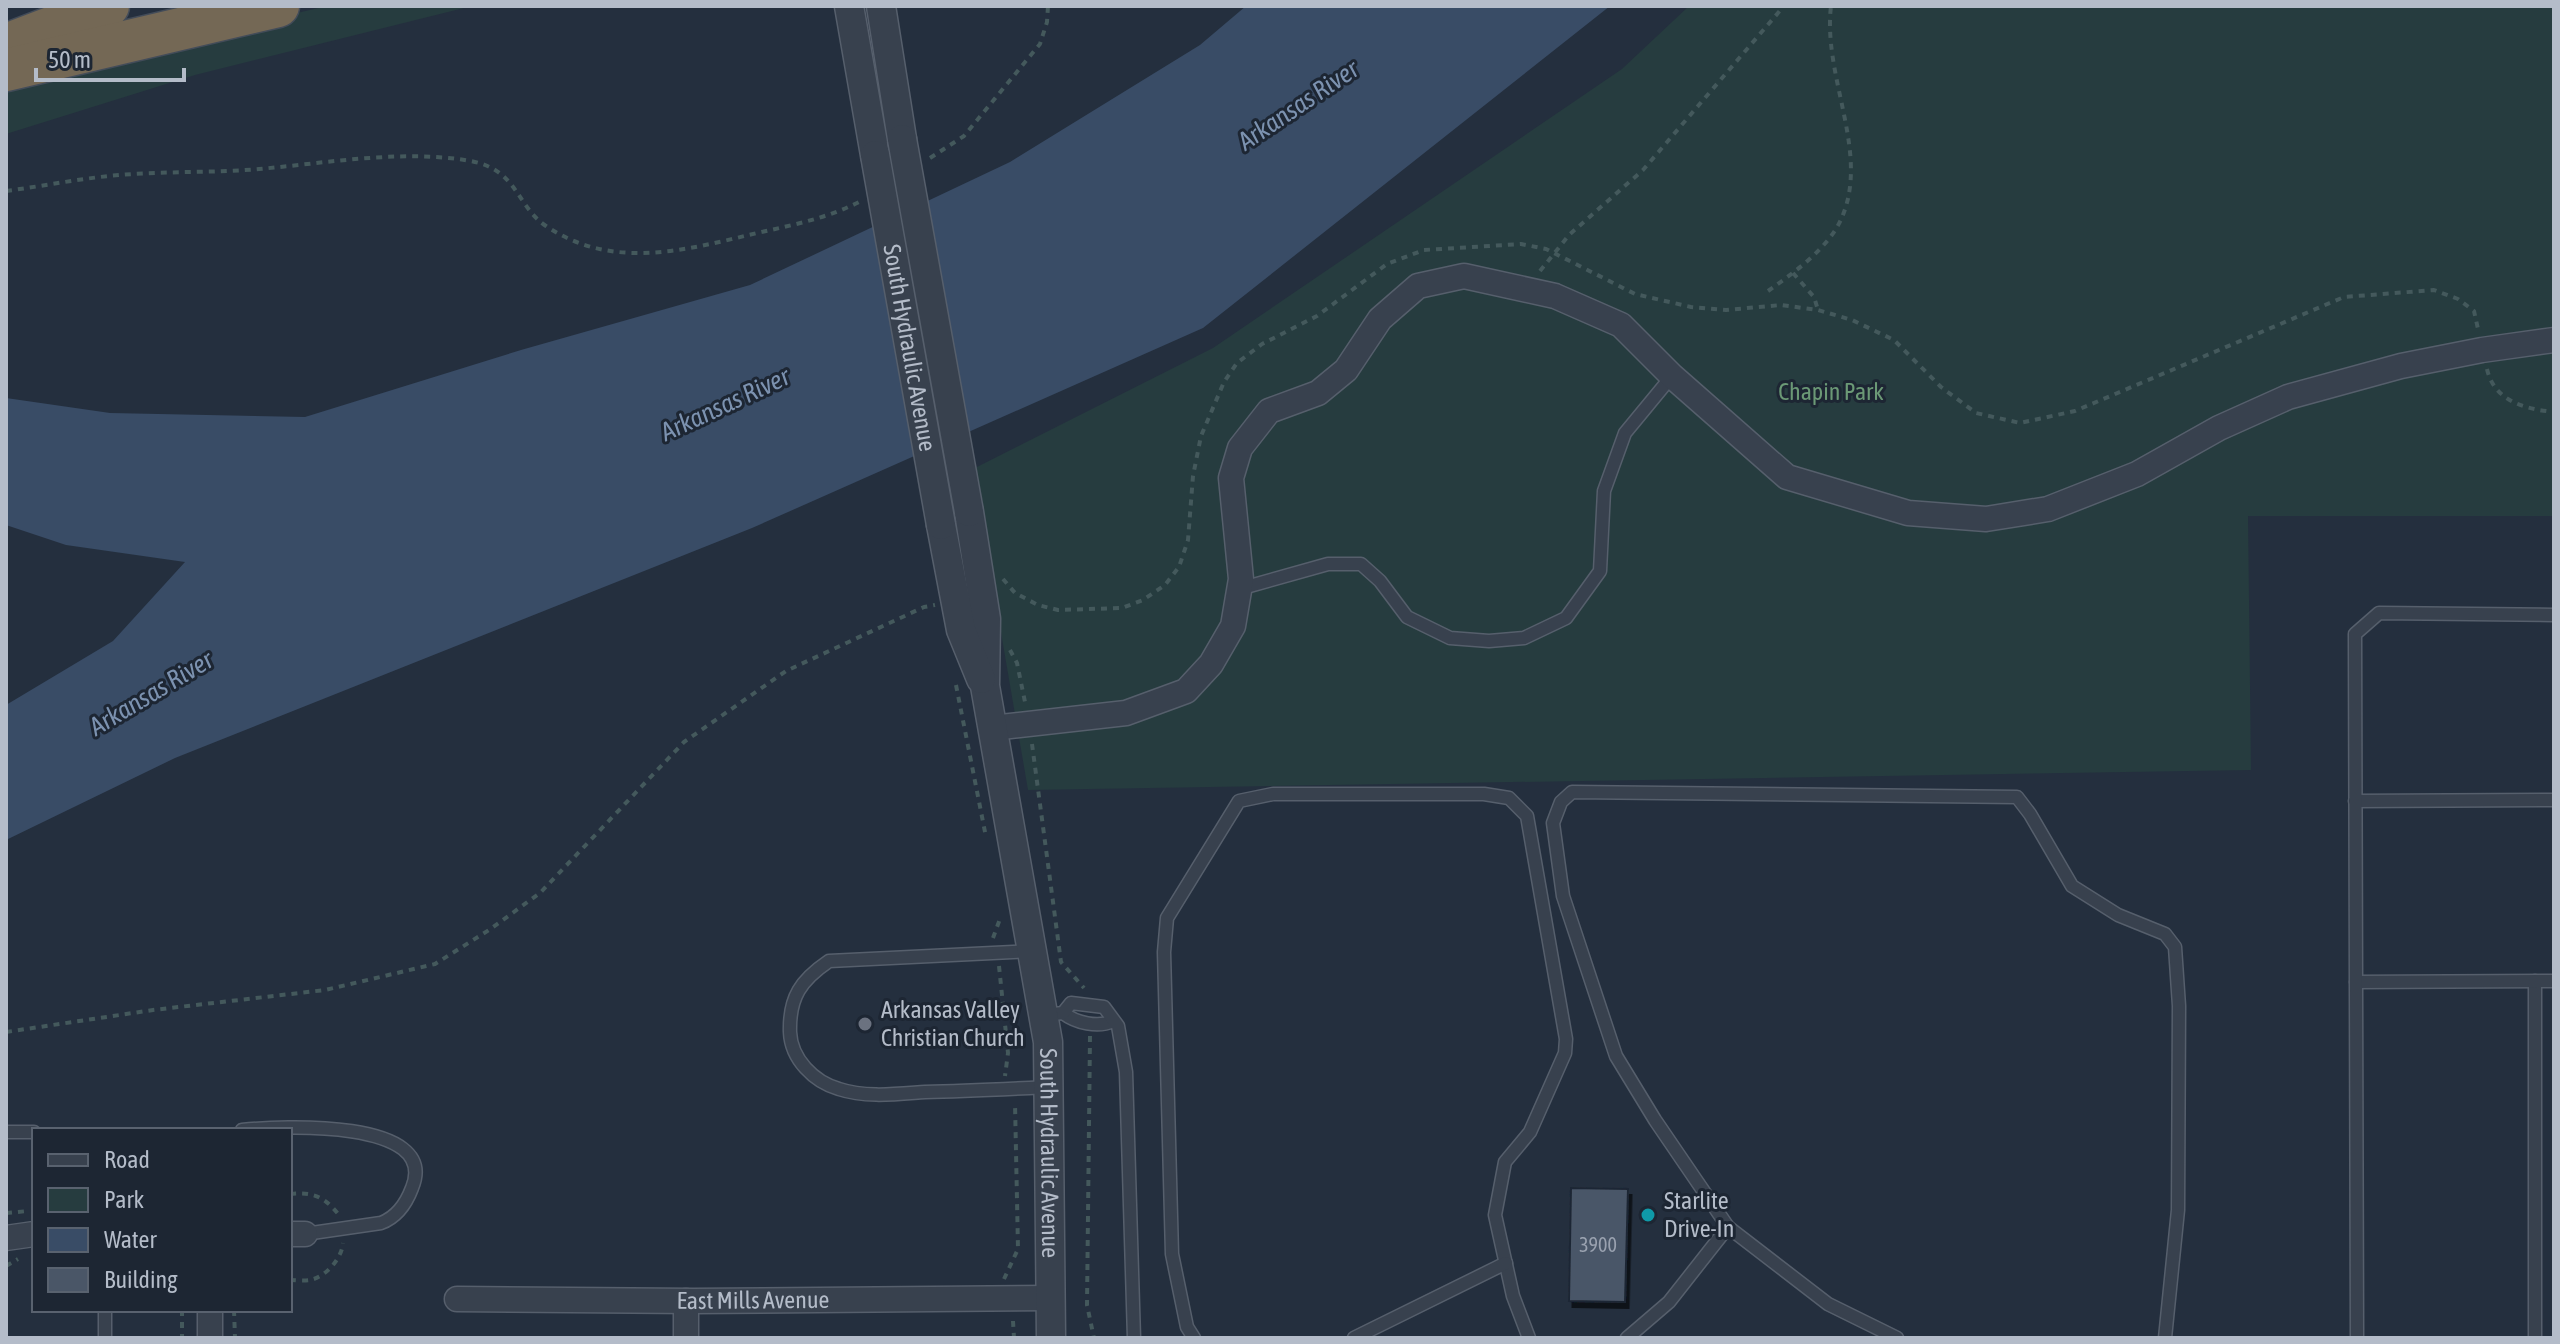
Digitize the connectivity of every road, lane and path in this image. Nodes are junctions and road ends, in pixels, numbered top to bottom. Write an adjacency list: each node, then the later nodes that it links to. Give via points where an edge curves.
1 (108, 6): 8 (highway)
2 (278, 6): 9 (highway)
3 (849, 6): 22 (street, South Hydraulic Avenue, bridge)
4 (881, 6): 25 (street, South Hydraulic Avenue, bridge, via 986,619)
5 (1048, 6): 10 (path, via 1040,44 964,136)
6 (1784, 6): 14 (path, via 1643,170 1569,235)
7 (1831, 6): 13 (path, via 1834,78 1852,175 1848,202 1835,229)
8 (6, 45)
9 (6, 70)
10 (925, 161)
11 (6, 191): 12 (path, via 120,175 399,157 469,161 491,166 542,224 566,239 649,255 821,218)
12 (872, 194)
13 (1793, 273): 15 (path); 16 (path)
14 (1527, 289): 19 (street, via 1621,325); 21 (street, via 1464,276 1418,286 1380,319 1346,370 1318,393 1269,411 1240,448 1231,478)
15 (1768, 291)
16 (1818, 310)
17 (2554, 340): 19 (street, via 2401,366 2288,397 2137,474 2048,509 1986,519 1908,513 1787,477)
18 (2485, 362): 20 (path, via 2501,395 2523,408)
19 (1672, 376): 21 (lane, via 1625,433 1604,491 1600,571 1566,618 1524,638 1450,638 1407,617 1361,564 1328,564)
20 (2554, 412)
21 (1239, 589): 26 (street, via 1233,626 1211,664 1186,691 1126,713)
22 (955, 601): 25 (street, South Hydraulic Avenue); 38 (path, via 924,607 786,671 684,742 540,893 435,964 325,990)
23 (2554, 615): 28 (lane, via 2379,613 2355,634)
24 (956, 682): 29 (path)
25 (985, 686): 26 (street, South Hydraulic Avenue)
26 (992, 728): 31 (street, South Hydraulic Avenue)
27 (2554, 800): 28 (lane)
28 (2355, 801): 35 (lane)
29 (986, 839)
30 (998, 902): 32 (path)
31 (1032, 951): 32 (lane); 36 (street, South Hydraulic Avenue)
32 (995, 953): 40 (path); 40 (lane, via 829,961 807,977 793,1002 790,1035 798,1060 814,1077 838,1089 874,1095)
33 (2535, 981): 34 (lane); 35 (lane); 77 (lane)
34 (2554, 981)
35 (2356, 982): 76 (lane)
36 (1053, 1014): 37 (lane, via 1104,1026); 37 (lane, via 1071,1003 1087,1004 1104,1007); 39 (street, South Hydraulic Avenue)
37 (1113, 1021): 69 (lane, via 1126,1072)
38 (6, 1032)
39 (1049, 1087): 40 (lane); 54 (street, South Hydraulic Avenue)
40 (1010, 1089): 53 (path, via 1015,1100 1018,1249 1002,1281)
41 (292, 1128): 48 (lane, via 358,1132 394,1143 414,1158 417,1169 393,1219)
42 (6, 1132): 43 (lane)
43 (32, 1132)
44 (32, 1211): 45 (path)
45 (6, 1213)
46 (1728, 1227): 73 (lane, via 1669,1302); 74 (lane, via 1828,1304); 75 (lane, via 1616,1056 1563,896 1553,823 1561,802 1572,792 2017,797 2072,886 2118,915 2165,934 2175,947 2178,1210)
47 (32, 1234): 49 (street)
48 (297, 1234)
49 (6, 1238)
50 (19, 1259): 52 (path)
51 (1506, 1263): 70 (lane, via 1495,1215 1505,1162 1530,1132 1565,1053 1566,1039 1527,816 1509,798 1484,794 1273,794 1239,801 1167,918 1164,952 1172,1254); 71 (lane); 72 (lane)
52 (6, 1266)
53 (1005, 1288)
54 (1050, 1298): 56 (street, East Mills Avenue); 68 (street, South Hydraulic Avenue)
55 (457, 1299): 56 (street, East Mills Avenue)
56 (686, 1301): 66 (street)
57 (105, 1312): 62 (lane)
58 (182, 1312): 63 (path)
59 (210, 1312): 64 (street)
60 (234, 1312): 65 (path)
61 (1013, 1319): 67 (path)
62 (105, 1338)
63 (182, 1338)
64 (210, 1338)
65 (235, 1338)
66 (686, 1338)
67 (1014, 1338)
68 (1051, 1338)
69 (1134, 1338)
70 (1194, 1338)
71 (1354, 1338)
72 (1529, 1338)
73 (1627, 1338)
74 (1897, 1338)
75 (2165, 1338)
76 (2357, 1338)
77 (2535, 1338)

